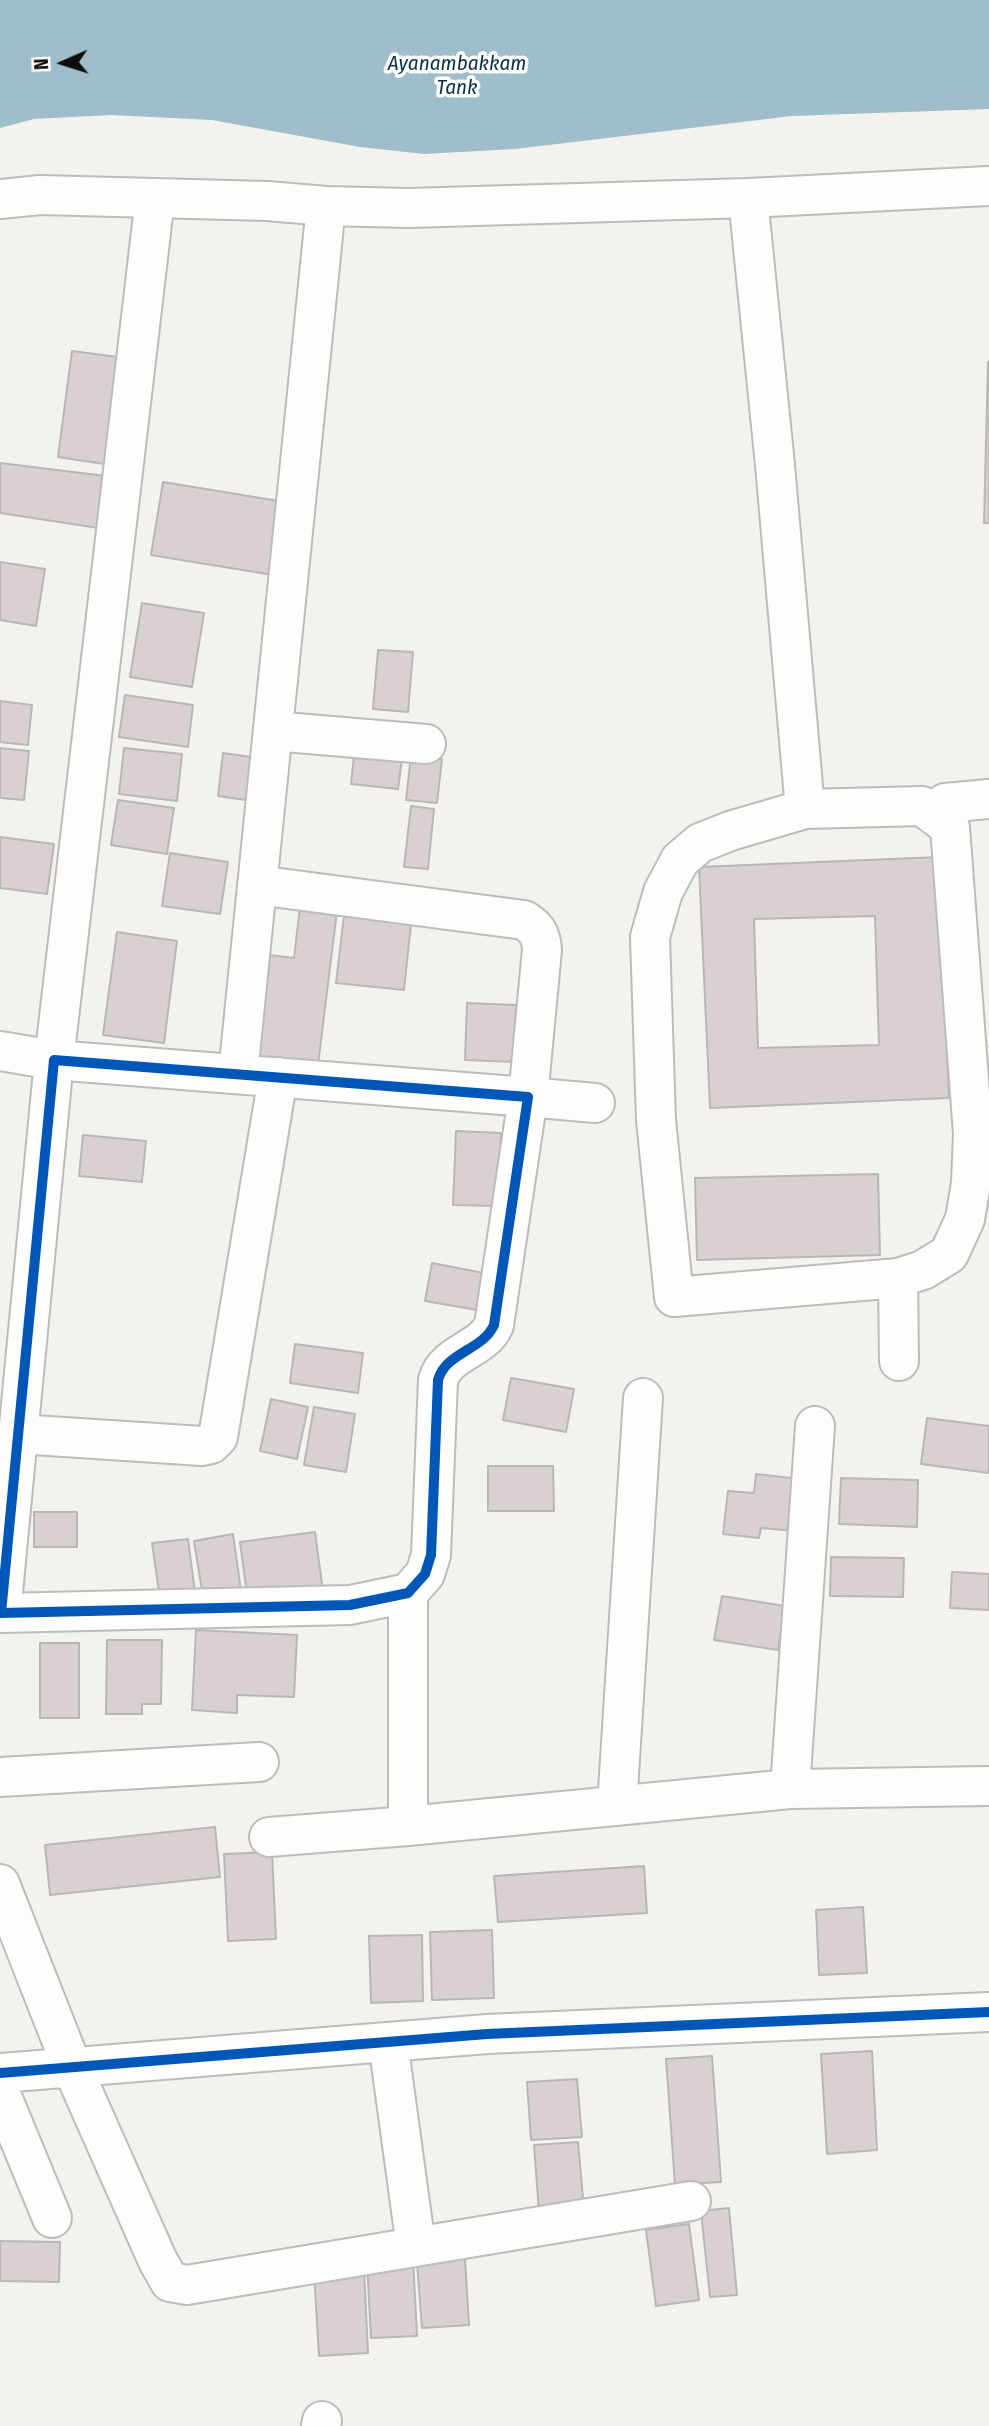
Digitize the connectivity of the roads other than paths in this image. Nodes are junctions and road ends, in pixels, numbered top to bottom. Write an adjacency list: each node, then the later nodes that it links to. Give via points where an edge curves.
1 (989, 186): 3 (street)
2 (155, 198): 4 (street, via 40,195); 5 (street); 13 (street)
3 (748, 198): 5 (street, via 408,208); 10 (street)
4 (0, 199)
5 (326, 206): 6 (street)
6 (273, 730): 7 (street); 11 (street)
7 (426, 744)
8 (989, 799): 9 (street)
9 (945, 803)
10 (805, 809): 18 (street, via 922,806 950,827 973,1134 971,1184 965,1219 949,1254); 18 (street, via 700,843 680,860 663,892 650,937 656,1120 674,1297)
11 (257, 885): 14 (street); 16 (street, via 524,920 534,926 542,950)
12 (0, 1051): 13 (street)
13 (54, 1060): 14 (street); 19 (street)
14 (238, 1074): 15 (street)
15 (278, 1077): 16 (street); 23 (street, via 218,1437 202,1446)
16 (528, 1097): 17 (street); 24 (street, via 494,1325 485,1338 450,1362 438,1380 432,1555 425,1574)
17 (595, 1103)
18 (898, 1278): 20 (street)
19 (15, 1297): 23 (street)
20 (899, 1361)
21 (643, 1398): 30 (street)
22 (815, 1426): 29 (street)
23 (18, 1434): 25 (street)
24 (408, 1593): 25 (street, via 350,1605); 31 (street)
25 (1, 1614)
26 (259, 1762): 27 (street)
27 (0, 1777)
28 (989, 1786): 29 (street)
29 (790, 1789): 30 (street)
30 (617, 1806): 31 (street)
31 (408, 1826): 32 (street)
32 (269, 1837)
33 (0, 1884): 36 (street)
34 (989, 2012): 35 (street)
35 (388, 2042): 36 (street); 41 (street)
36 (72, 2067): 37 (street); 41 (street, via 170,2282 187,2285)
37 (0, 2073)
38 (0, 2092): 40 (street)
39 (691, 2202): 41 (street)
40 (52, 2218)
41 (416, 2247)

